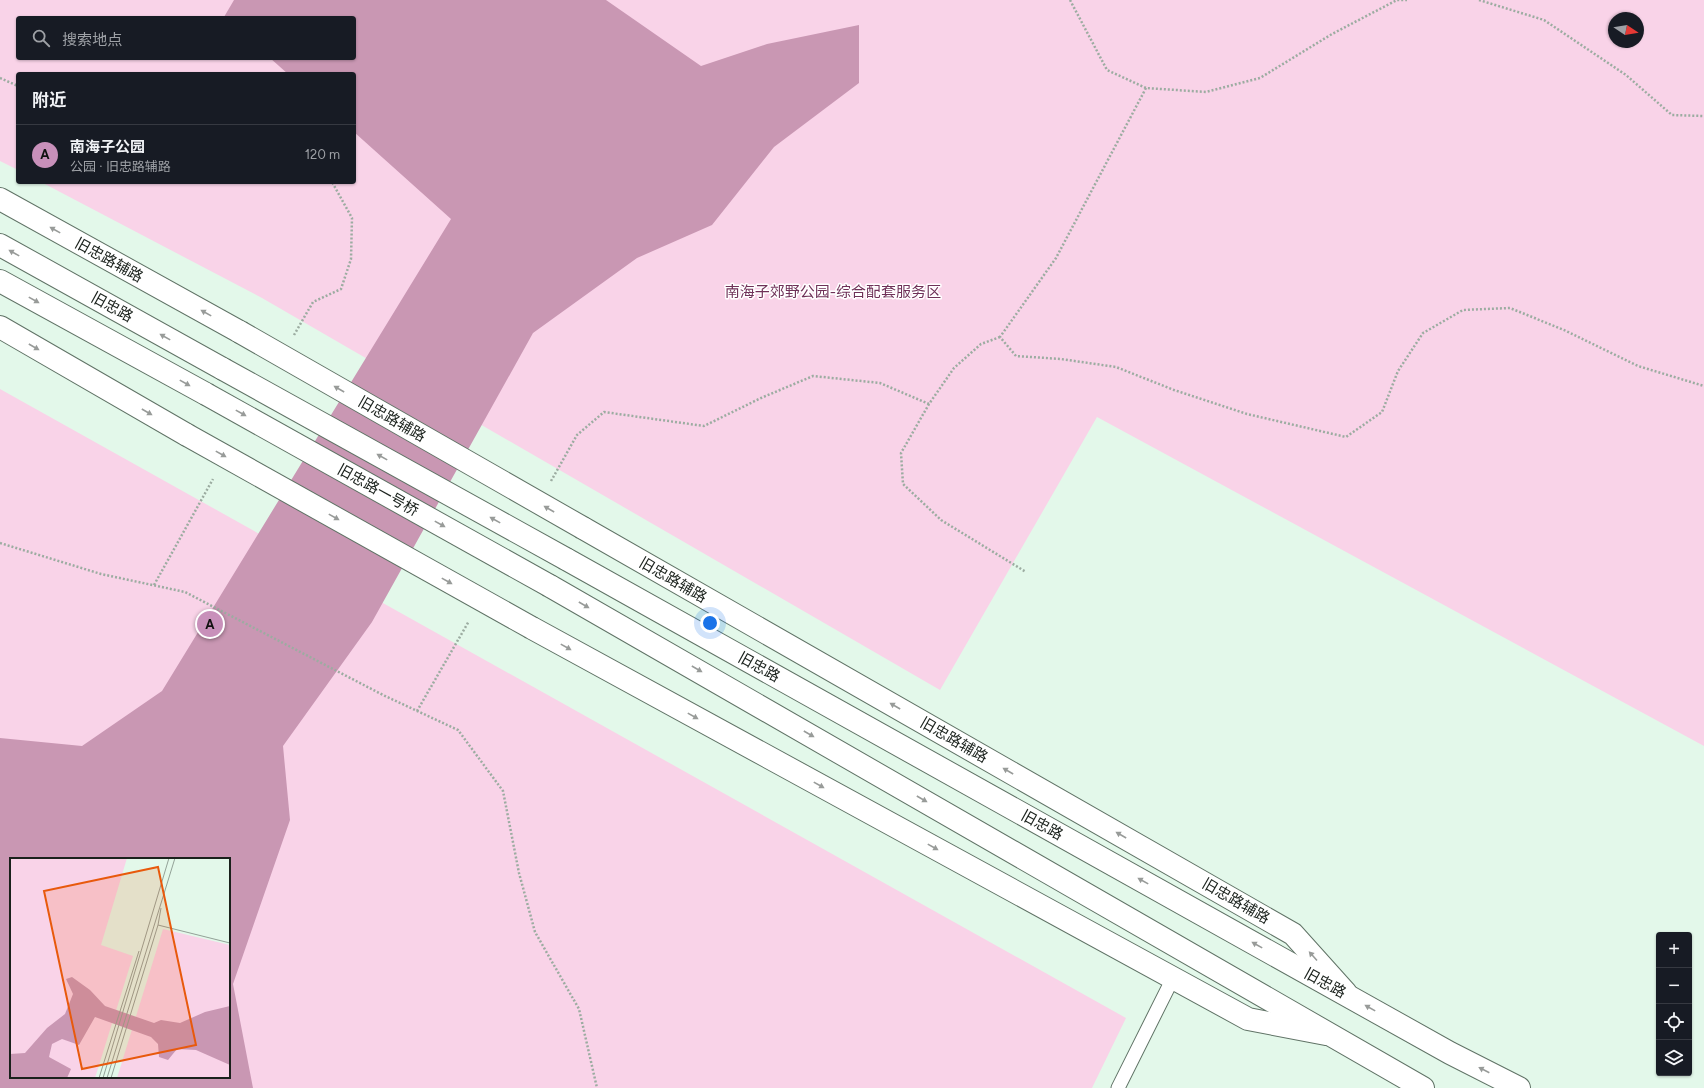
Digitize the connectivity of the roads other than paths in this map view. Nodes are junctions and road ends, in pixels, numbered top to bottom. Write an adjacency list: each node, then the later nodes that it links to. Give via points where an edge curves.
1 (0, 199): 9 (main road, 旧忠路辅路, one-way to 1, bridge, via 1293,934 240,332)
2 (0, 245): 5 (main road, 旧忠路, one-way to 2)
3 (0, 281): 6 (main road, 旧忠路, one-way to 6)
4 (0, 327): 8 (main road, one-way to 8, bridge, via 532,628)
5 (223, 369): 7 (main road, 旧忠路一号桥, one-way to 5, bridge)
6 (206, 394): 10 (main road, 旧忠路一号桥, one-way to 10, bridge, via 550,586)
7 (566, 559): 9 (main road, 旧忠路, one-way to 7)
8 (1173, 978): 10 (main road, via 1248,1019); 11 (lane)
9 (1348, 996): 13 (main road, 旧忠路, one-way to 9)
10 (1331, 1034): 12 (main road)
11 (1118, 1088)
12 (1423, 1088)
13 (1519, 1088)

